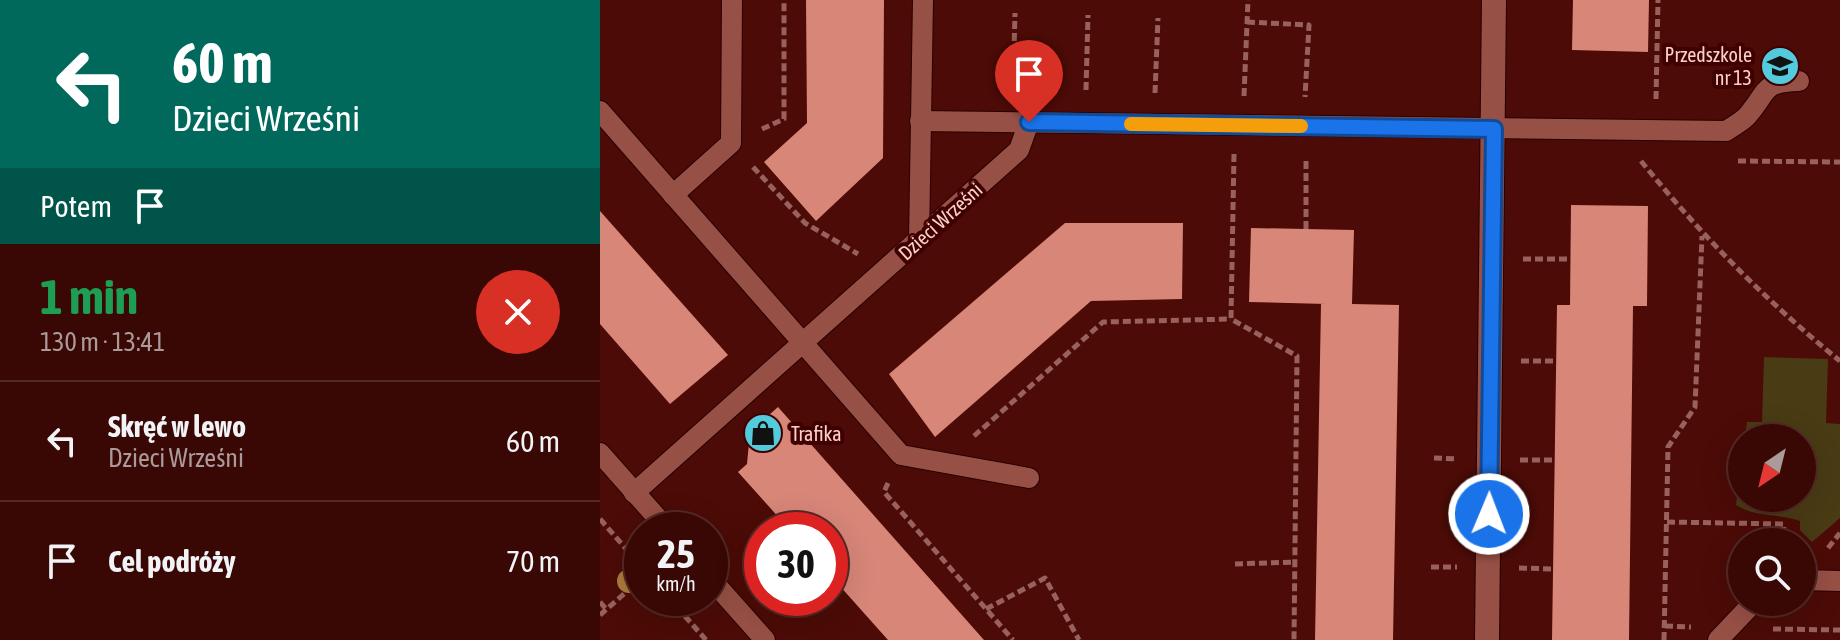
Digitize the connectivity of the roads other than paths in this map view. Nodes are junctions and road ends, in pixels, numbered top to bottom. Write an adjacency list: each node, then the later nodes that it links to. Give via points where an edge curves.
1 (732, 0): 9 (lane, via 731,143)
2 (923, 0): 6 (lane)
3 (1494, 0): 8 (street)
4 (1799, 81): 8 (lane, via 1776,81 1764,89 1747,117 1726,131)
5 (600, 111): 9 (lane)
6 (920, 121): 7 (lane); 10 (lane)
7 (1029, 122): 8 (lane); 10 (lane, Dzieci Wrześni, via 1019,150)
8 (1494, 129): 21 (street)
9 (673, 195): 11 (lane)
10 (919, 240): 11 (lane, Dzieci Wrześni)
11 (802, 344): 13 (lane, via 901,455); 14 (lane, Dzieci Wrześni)
12 (600, 453): 14 (lane)
13 (1029, 478)
14 (634, 493): 15 (lane)
15 (651, 512)
16 (1816, 580): 17 (lane)
17 (1840, 581)
18 (728, 598): 20 (lane)
19 (1741, 616): 22 (lane)
20 (765, 640)
21 (1487, 640)
22 (1718, 640)

